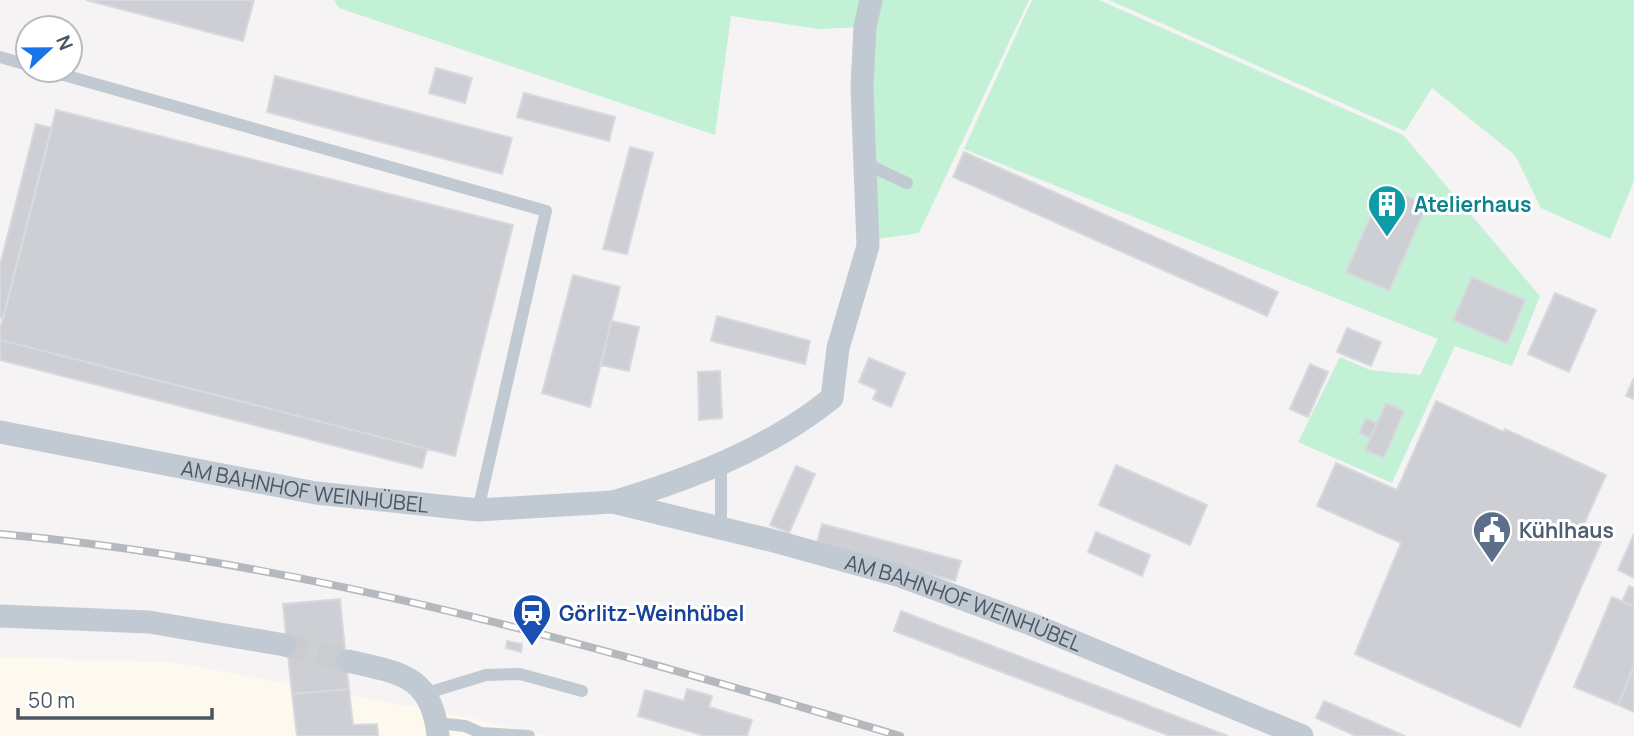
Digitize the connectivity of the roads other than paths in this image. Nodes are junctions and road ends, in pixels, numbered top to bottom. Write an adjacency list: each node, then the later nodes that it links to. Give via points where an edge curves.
1 (871, 0): 3 (street, AM BAHNHOF WEINHÜBEL, via 862,87)
2 (84, 81): 8 (lane, via 546,211)
3 (866, 164): 4 (lane); 6 (street, AM BAHNHOF WEINHÜBEL, via 868,246 838,348 832,398 814,413)
4 (907, 183)
5 (0, 432): 8 (street, AM BAHNHOF WEINHÜBEL, via 316,493)
6 (721, 463): 7 (street, AM BAHNHOF WEINHÜBEL, via 689,479); 9 (lane)
7 (613, 502): 8 (street, AM BAHNHOF WEINHÜBEL); 9 (street, AM BAHNHOF WEINHÜBEL)
8 (478, 510)
9 (721, 528): 18 (street, AM BAHNHOF WEINHÜBEL, via 922,583)
10 (0, 616): 11 (street, via 149,622)
11 (285, 645)
12 (348, 661): 14 (street, via 396,672)
13 (582, 691): 14 (lane, via 520,674 486,675)
14 (427, 693): 15 (street)
15 (437, 729): 16 (lane, via 465,726)
16 (482, 735): 17 (lane)
17 (529, 736)
18 (1302, 736)

